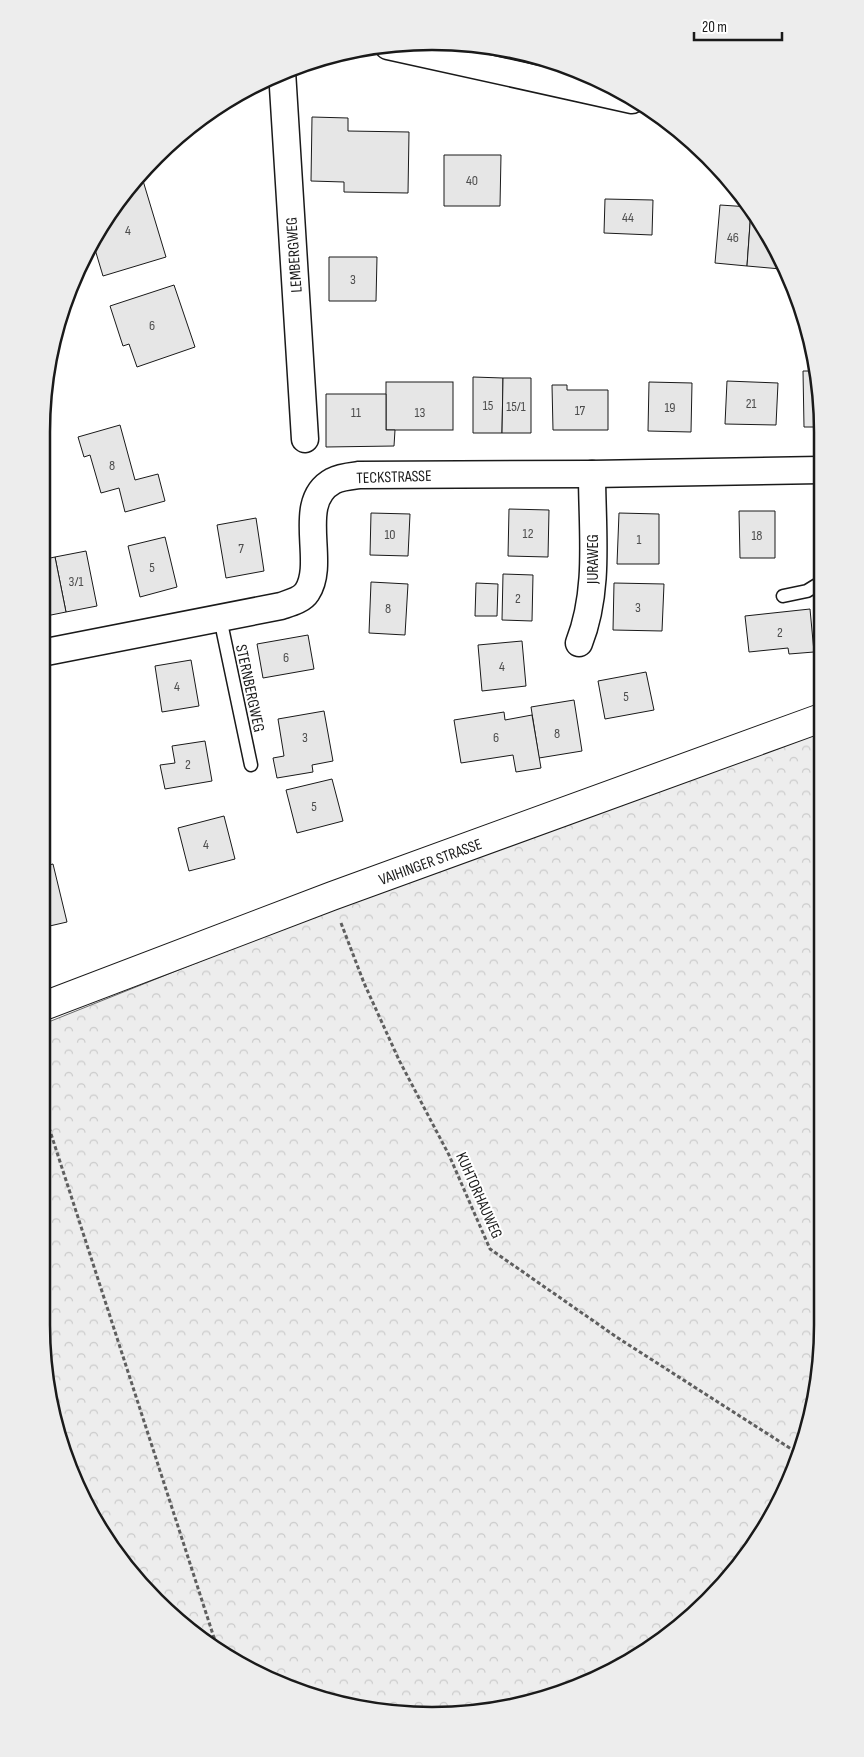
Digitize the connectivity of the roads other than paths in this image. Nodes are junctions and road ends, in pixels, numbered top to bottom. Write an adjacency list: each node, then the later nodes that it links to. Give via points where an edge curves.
1 (410, 51): 3 (street)
2 (283, 80): 4 (street, LEMBERGWEG)
3 (614, 96)
4 (305, 439)
5 (814, 470): 6 (street, TECKSTRASSE)
6 (592, 474): 9 (street, TECKSTRASSE, via 360,475 334,480 317,499 313,517 313,578 307,592 296,601 281,606); 10 (street, JURAWEG, via 592,594)
7 (814, 587): 8 (lane)
8 (783, 596)
9 (220, 618): 11 (street, TECKSTRASSE); 13 (lane, STERNBERGWEG)
10 (579, 642)
11 (50, 651)
12 (814, 721): 14 (main road, VAIHINGER STRASSE, via 332,896)
13 (251, 765)
14 (50, 1004)

